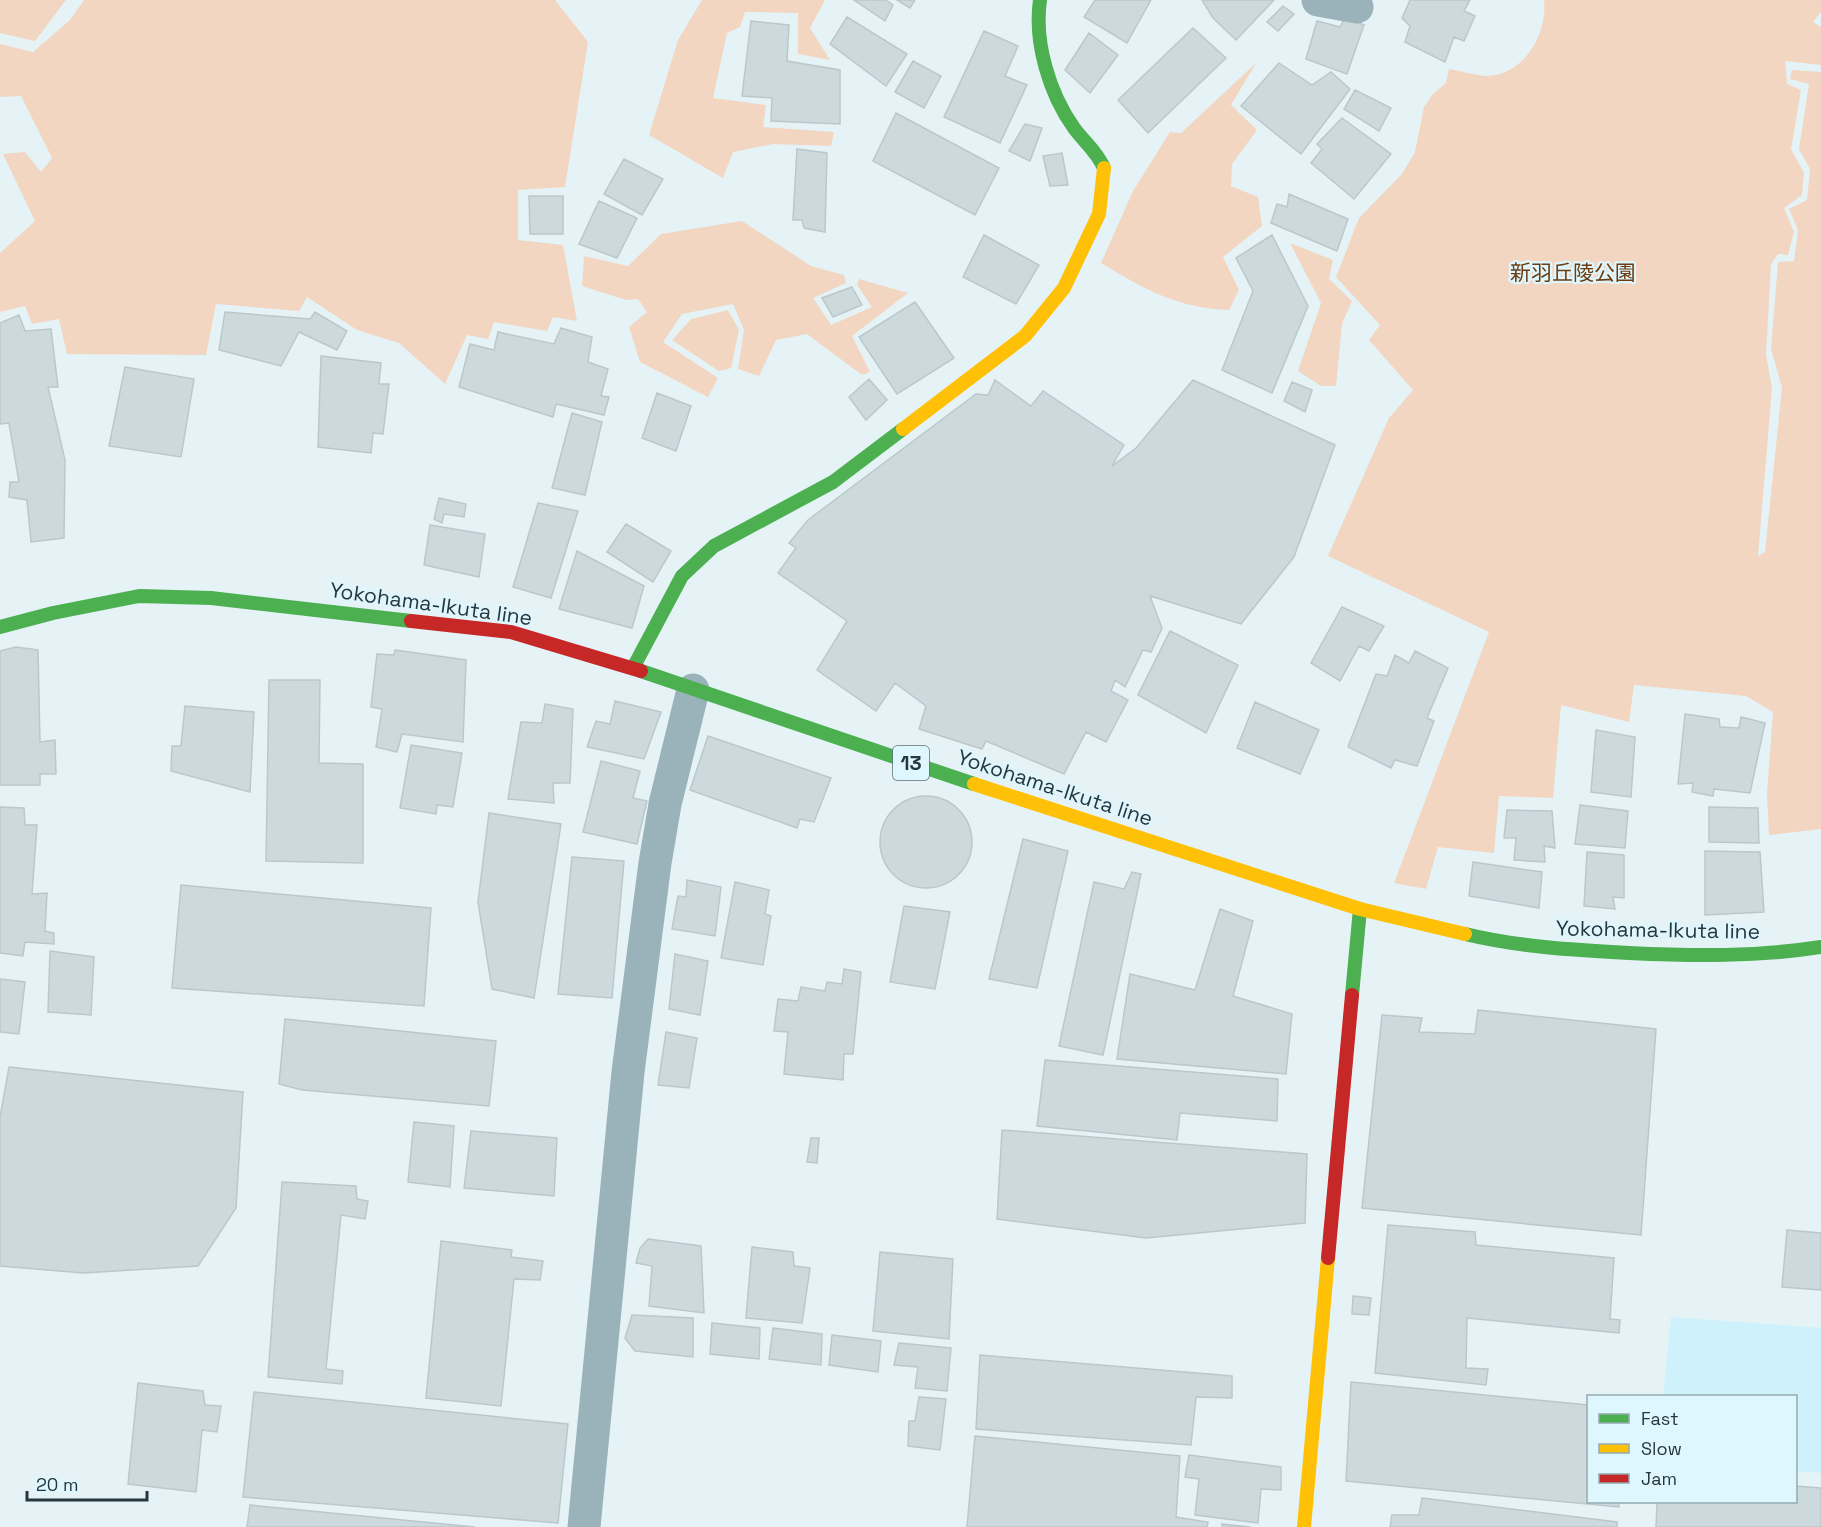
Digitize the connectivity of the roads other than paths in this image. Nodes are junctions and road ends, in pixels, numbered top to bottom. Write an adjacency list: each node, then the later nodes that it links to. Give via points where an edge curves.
1 (1040, 0): 5 (main road, via 1037,21 1050,82 1074,128 1097,152 1105,170 1099,214 1064,288 1025,336 832,482 714,546 682,576)
2 (1318, 0): 3 (street)
3 (1357, 7)
4 (0, 627): 5 (main road, Yokohama-Ikuta line / 13, via 139,597 211,598 511,632)
5 (633, 668): 6 (main road, Yokohama-Ikuta line / 13)
6 (693, 690): 7 (main road, Yokohama-Ikuta line / 13); 9 (street, via 665,804 650,898 628,1072)
7 (1360, 909): 8 (main road, Yokohama-Ikuta line / 13, via 1490,940 1563,950 1695,956 1784,953); 10 (main road)
8 (1821, 947)
9 (584, 1527)
10 (1304, 1527)

